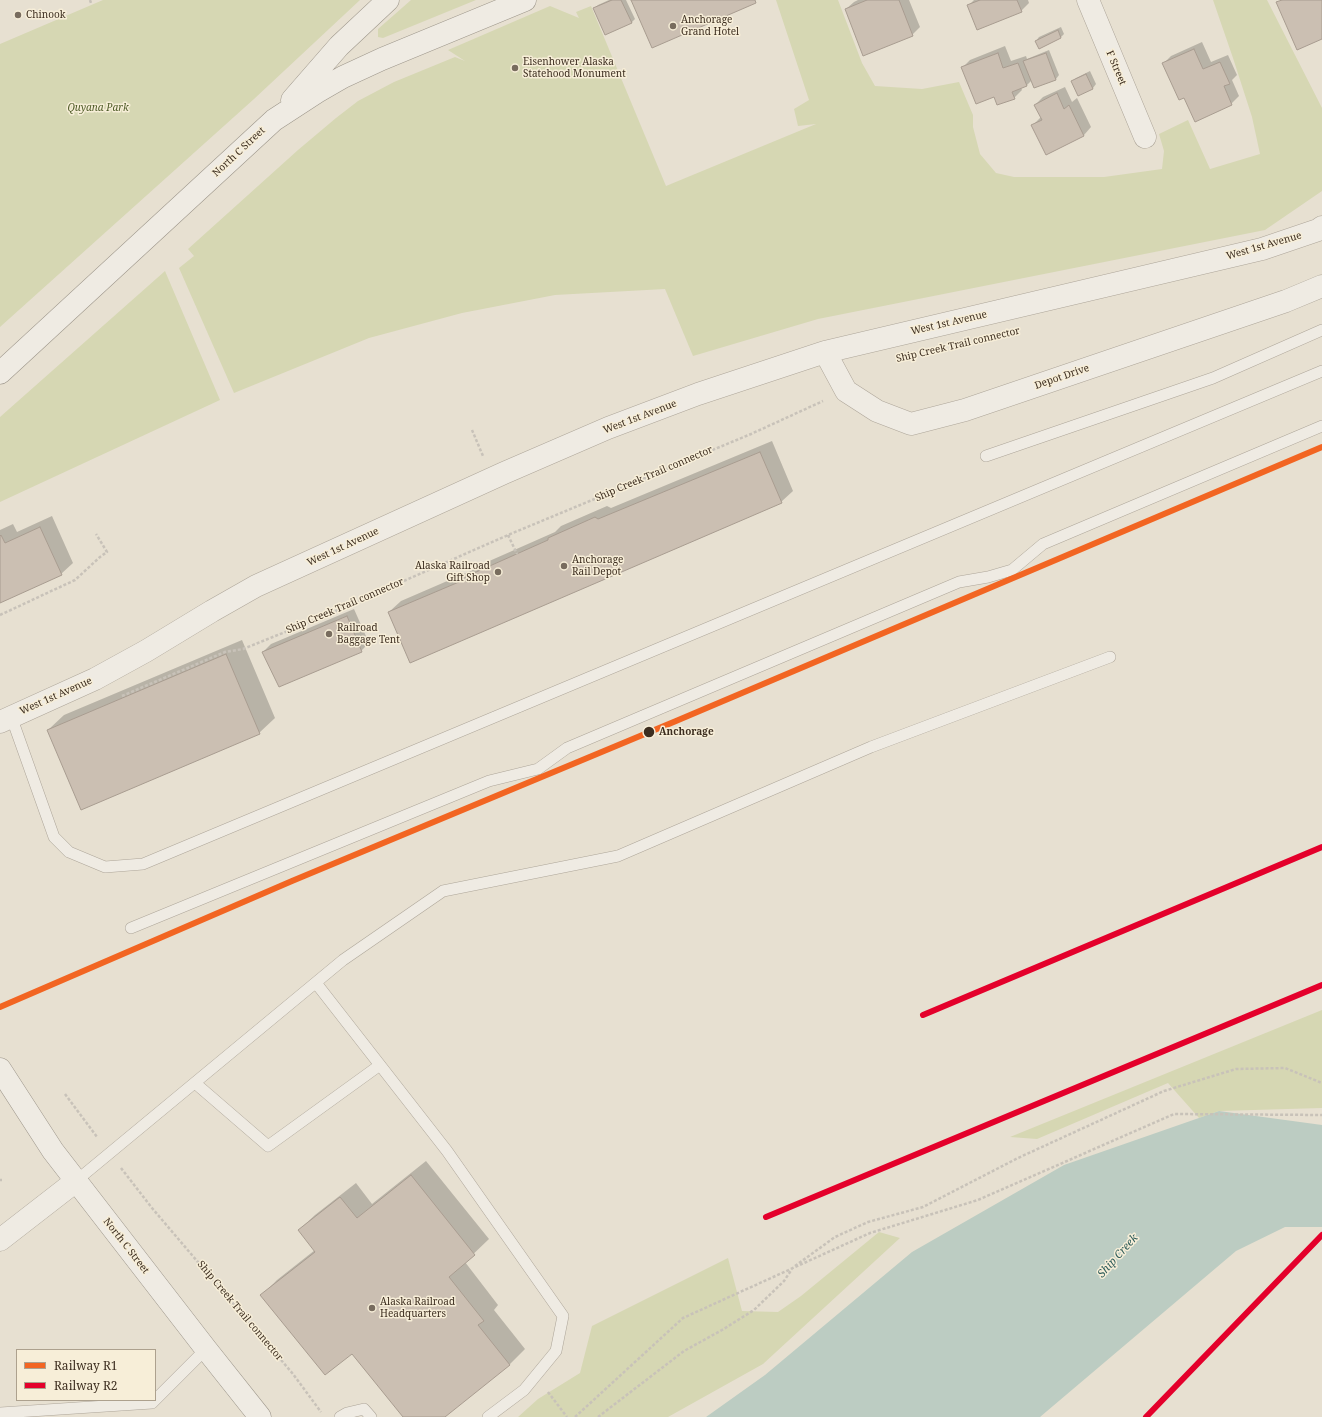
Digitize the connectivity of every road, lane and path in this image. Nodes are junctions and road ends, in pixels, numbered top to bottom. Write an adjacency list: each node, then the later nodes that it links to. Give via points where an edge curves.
1 (388, 0): 4 (street, via 339,46)
2 (524, 0): 4 (street, North C Street, via 343,77)
3 (1088, 0): 5 (street, F Street)
4 (274, 120): 11 (street, North C Street)
5 (1145, 136)
6 (1322, 227): 9 (street, West 1st Avenue, via 1262,249)
7 (1322, 286): 12 (street, Depot Drive, via 1286,302 973,407 911,424 877,411)
8 (1322, 330): 16 (lane, via 1213,378)
9 (826, 352): 12 (street); 23 (street, West 1st Avenue, via 698,394 608,428 504,473 256,586 95,679)
10 (1322, 371): 23 (lane, via 143,864 105,867 69,852 54,837)
11 (0, 373)
12 (846, 391): 18 (path, Ship Creek Trail connector)
13 (1322, 426): 24 (lane, via 1043,544 1012,570 958,582 567,748 538,769 489,781)
14 (472, 430): 15 (path)
15 (483, 456)
16 (986, 456)
17 (96, 534): 20 (path, via 107,552 75,580)
18 (508, 535): 19 (path); 22 (path, Ship Creek Trail connector, via 320,618 243,649 225,652)
19 (517, 554)
20 (0, 615)
21 (1110, 657): 25 (lane, via 871,747 618,856 443,891 343,960)
22 (117, 698)
23 (6, 719)
24 (131, 928)
25 (316, 982): 26 (lane); 28 (lane)
26 (380, 1065): 28 (lane, via 268,1146); 35 (lane, via 447,1151 563,1316 556,1351)
27 (0, 1069): 31 (street, North C Street)
28 (195, 1083): 31 (lane)
29 (1322, 1083): 46 (path, via 1285,1068 1236,1069 1164,1091 1018,1158 923,1207 868,1222 835,1237 794,1267 784,1281 754,1310 684,1351)
30 (1322, 1115): 45 (path, via 1174,1114 978,1200 870,1233 683,1318)
31 (76, 1181): 33 (street); 34 (street, North C Street)
32 (152, 1208): 40 (path, Ship Creek Trail connector, via 293,1374)
33 (0, 1240)
34 (206, 1349): 36 (lane); 39 (street, North C Street)
35 (535, 1376): 43 (lane, via 524,1390); 44 (path)
36 (156, 1399)
37 (154, 1401): 38 (lane)
38 (0, 1413)
39 (260, 1417)
40 (324, 1417)
41 (340, 1417): 42 (lane, via 364,1409)
42 (371, 1417)
43 (488, 1417)
44 (567, 1417)
45 (574, 1417)
46 (598, 1417)

